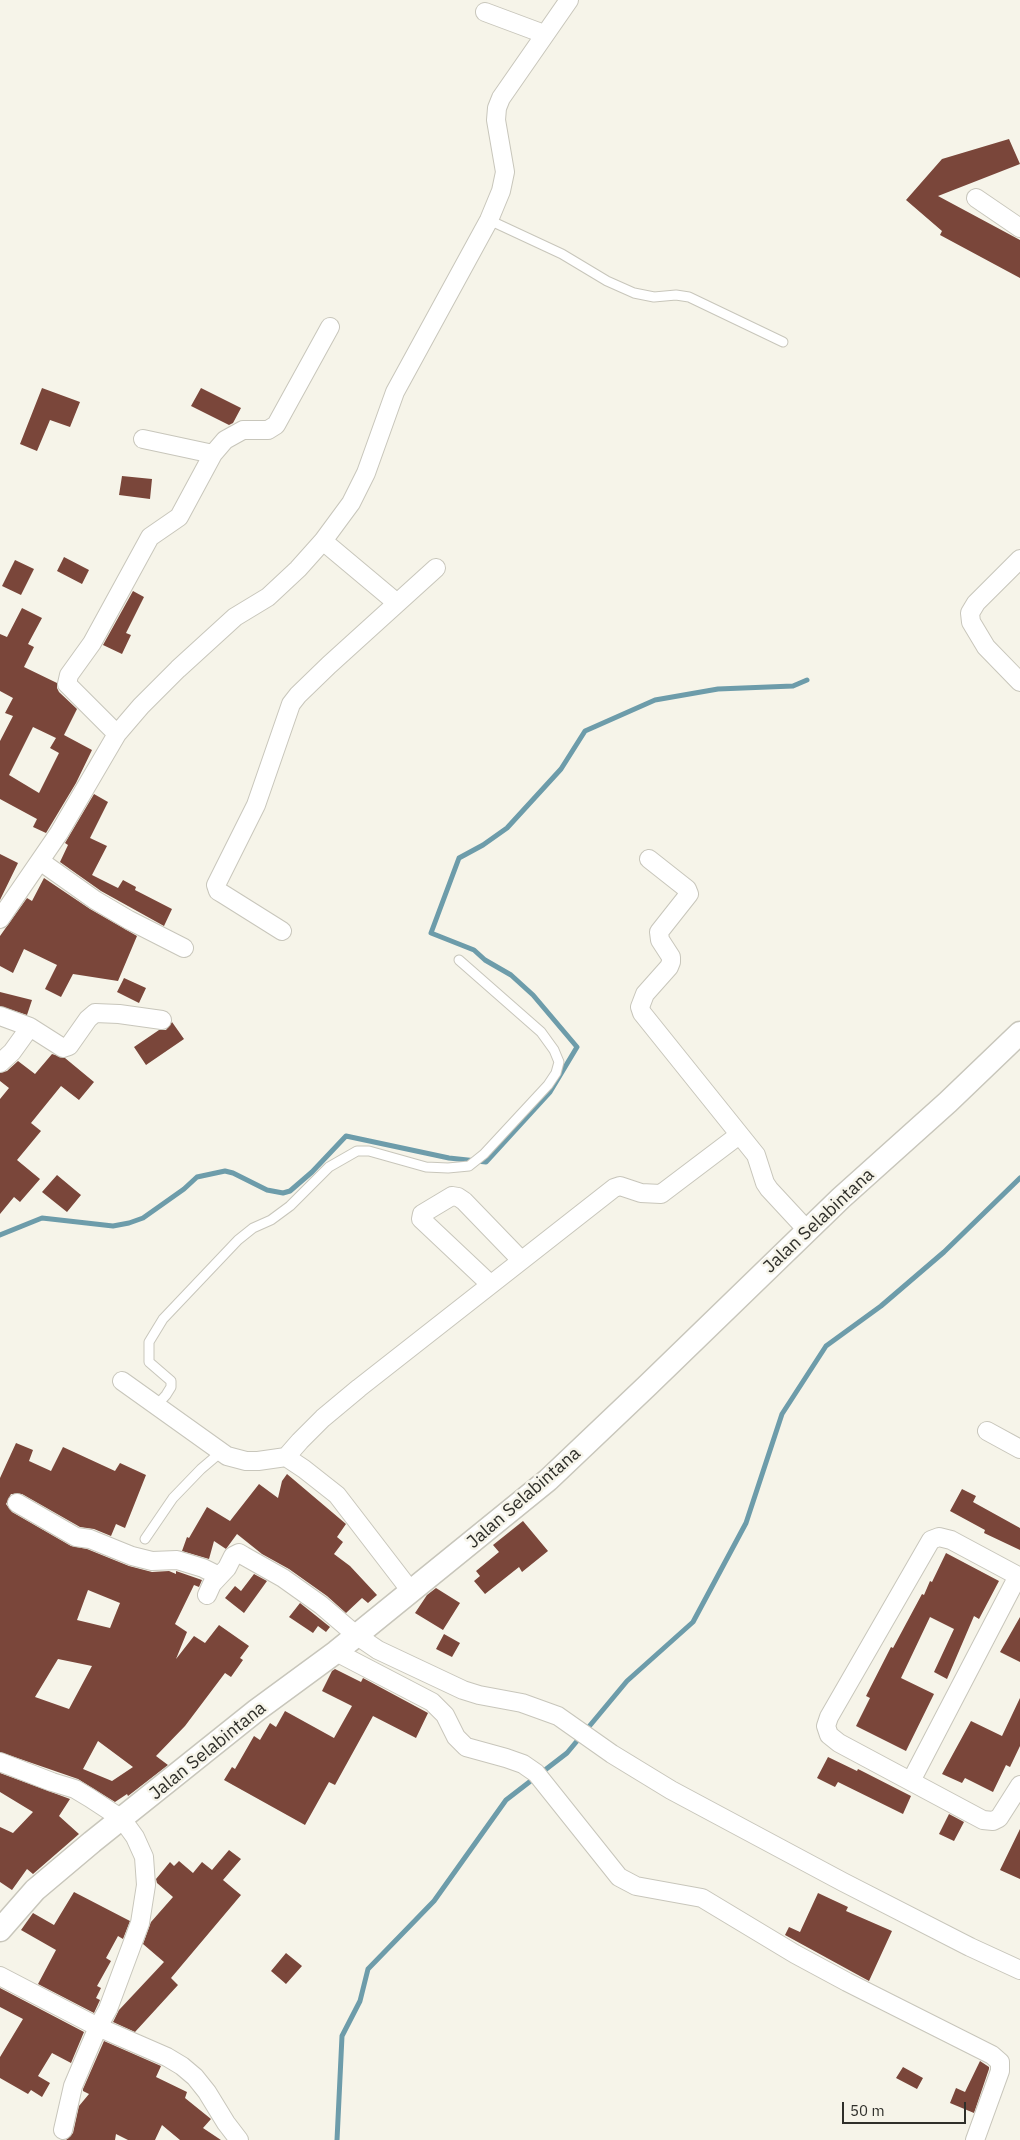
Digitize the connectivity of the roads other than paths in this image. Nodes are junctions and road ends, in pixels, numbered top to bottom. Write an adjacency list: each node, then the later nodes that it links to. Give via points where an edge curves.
1 (569, 0): 3 (street)
2 (485, 12): 3 (street)
3 (544, 34): 5 (street, via 497,108 504,172 501,191)
4 (976, 198): 6 (street)
5 (489, 220): 8 (lane, via 634,293 654,297 689,297); 11 (street, via 395,392 366,473 351,503)
6 (1020, 228)
7 (330, 327): 10 (street, via 276,425 268,430 243,430 232,435)
8 (783, 342)
9 (143, 439): 10 (street)
10 (213, 454): 16 (street, via 179,517 150,537 92,643 66,680 66,684)
11 (323, 541): 14 (street); 16 (street, via 268,597 235,618 178,669)
12 (1020, 559): 15 (street, via 970,613 971,622 986,647)
13 (436, 568): 14 (street)
14 (397, 603): 20 (street, via 291,704 256,805 216,883 218,891)
15 (1020, 682)
16 (117, 734): 18 (street)
17 (649, 858): 28 (street, via 689,894 659,932 671,962 645,994 640,1008)
18 (40, 861): 19 (street); 21 (street, via 95,900)
19 (0, 919)
20 (282, 932)
21 (184, 948)
22 (459, 960): 33 (lane, via 541,1032 554,1050 559,1062 548,1085 469,1166 426,1167 357,1151 329,1167 290,1206 238,1240 163,1318 149,1342 149,1362 171,1382)
23 (0, 1016): 25 (street)
24 (162, 1020): 25 (street, via 95,1013 69,1046 63,1048)
25 (30, 1027): 27 (street)
26 (1020, 1033): 29 (street, Jalan Selabintana)
27 (0, 1063)
28 (739, 1135): 29 (street, via 756,1155 765,1183); 30 (street, via 661,1194 641,1193 620,1186 614,1188)
29 (807, 1230): 42 (street, Jalan Selabintana, via 548,1480)
30 (521, 1260): 31 (street); 31 (street, via 458,1197 452,1196 422,1214 421,1219)
31 (490, 1284): 37 (street, via 323,1418)
32 (122, 1381): 33 (street)
33 (157, 1405): 36 (street)
34 (987, 1431): 35 (street)
35 (1020, 1449)
36 (220, 1452): 37 (street, via 246,1461); 39 (lane, via 173,1498)
37 (286, 1457): 42 (street, via 336,1495)
38 (17, 1503): 40 (street, via 76,1537 152,1561 177,1560)
39 (145, 1539)
40 (219, 1576): 43 (street); 44 (street, via 233,1556 239,1553 313,1599)
41 (1019, 1577): 47 (street); 47 (street, via 951,1540 939,1537 931,1540 830,1717 826,1731 833,1739)
42 (410, 1590): 44 (street, Jalan Selabintana)
43 (207, 1594)
44 (356, 1635): 45 (street, Jalan Selabintana); 51 (street, via 378,1650 463,1690 522,1703 558,1716 671,1790)
45 (336, 1652): 49 (street, Jalan Selabintana, via 257,1710); 56 (street, via 432,1702 446,1715 456,1737 466,1747 523,1764 536,1773 619,1877 636,1886 702,1898 795,1954 992,2055 1000,2062 1000,2071)
46 (0, 1762): 49 (street, via 75,1789)
47 (910, 1781): 48 (street, via 988,1821 999,1818)
48 (1020, 1785)
49 (122, 1819): 50 (street, Jalan Selabintana, via 35,1890); 53 (street, via 138,1841 144,1857 146,1885 136,1932 108,2008)
50 (0, 1930)
51 (1020, 1970)
52 (0, 1976): 53 (street)
53 (98, 2026): 54 (street, via 72,2086); 55 (street, via 182,2066 207,2092)
54 (64, 2130)
55 (239, 2140)
56 (975, 2140)

